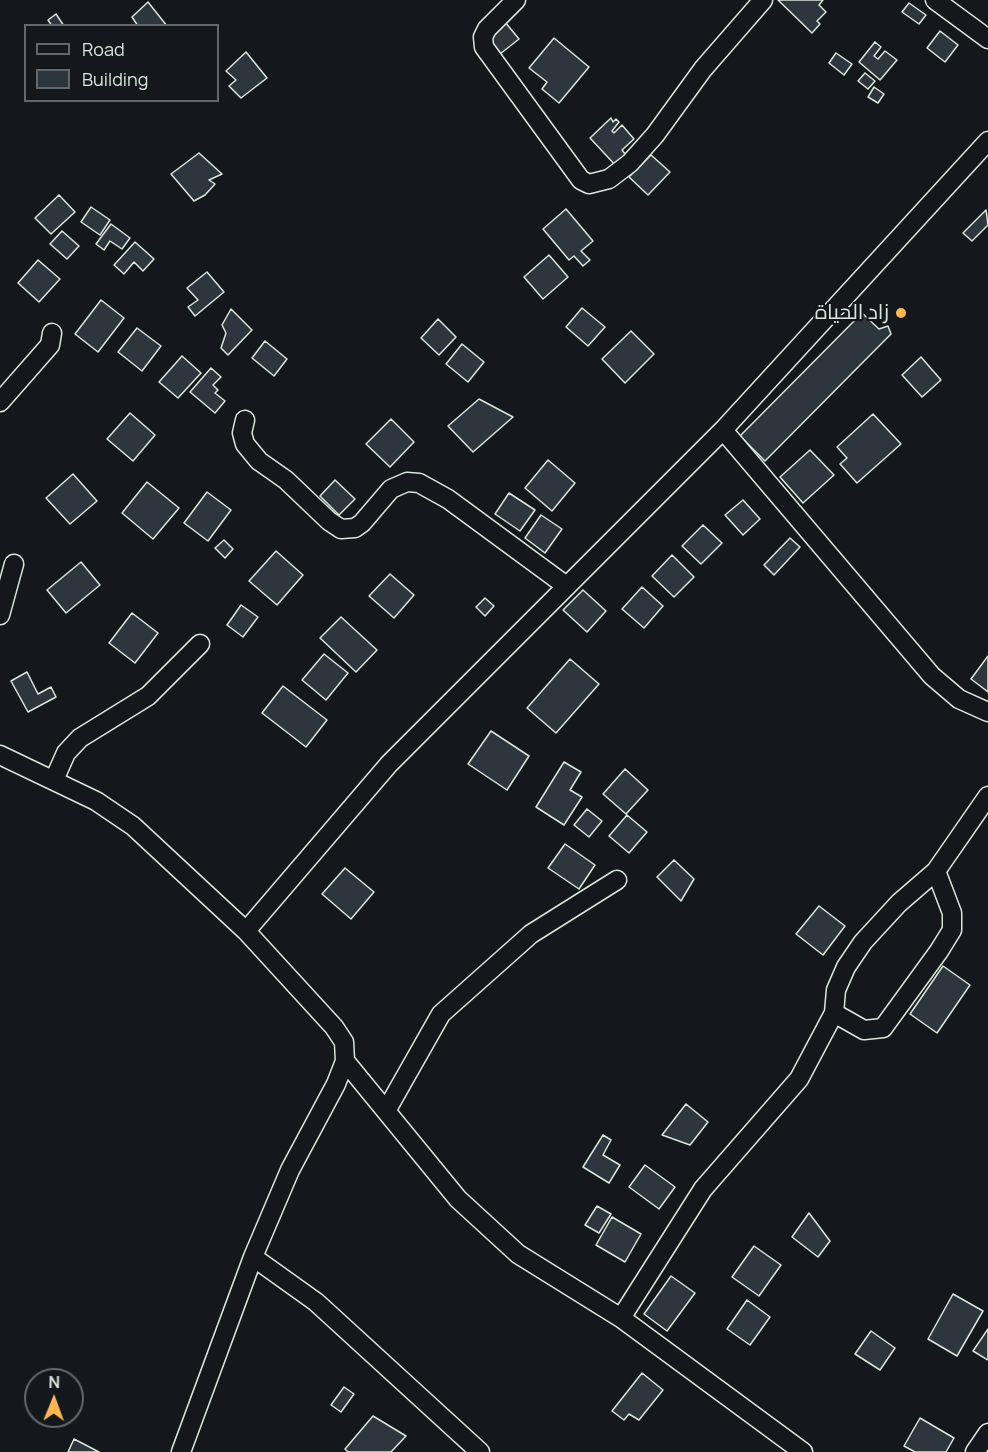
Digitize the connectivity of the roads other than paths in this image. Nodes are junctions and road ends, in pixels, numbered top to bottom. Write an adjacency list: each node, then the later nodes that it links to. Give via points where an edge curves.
1 (516, 0): 2 (street, via 487,29 484,47 581,180 589,184 609,179 630,163)
2 (763, 0)
3 (935, 0): 4 (street)
4 (962, 9): 5 (street)
5 (988, 39)
6 (988, 141): 10 (street)
7 (52, 333): 8 (street, via 50,345)
8 (0, 402)
9 (245, 420): 12 (street, via 245,444 259,461 341,529 362,523 391,489 407,482 419,483 448,499)
10 (723, 430): 12 (street); 15 (street, via 932,676 959,699)
11 (14, 564): 13 (street)
12 (565, 585): 21 (street, via 389,764)
13 (0, 615)
14 (200, 644): 17 (street, via 148,696 80,738 66,753)
15 (988, 712)
16 (0, 755): 17 (street)
17 (54, 780): 21 (street, via 133,826)
18 (988, 796): 19 (street)
19 (936, 872): 22 (street, via 899,903 863,942 836,990); 22 (street, via 952,913 952,930 939,951 883,1028 864,1030)
20 (617, 880): 24 (street, via 531,934 441,1014)
21 (246, 931): 23 (street, via 334,1027 344,1042)
22 (834, 1013): 26 (street, via 799,1079 703,1189)
23 (345, 1061): 24 (street); 25 (street, via 290,1170)
24 (386, 1111): 26 (street, via 458,1198 518,1254)
25 (253, 1257): 28 (street); 29 (street, via 316,1302)
26 (621, 1318): 30 (street)
27 (988, 1433): 31 (street)
28 (181, 1452)
29 (480, 1452)
30 (803, 1452)
31 (975, 1452)

